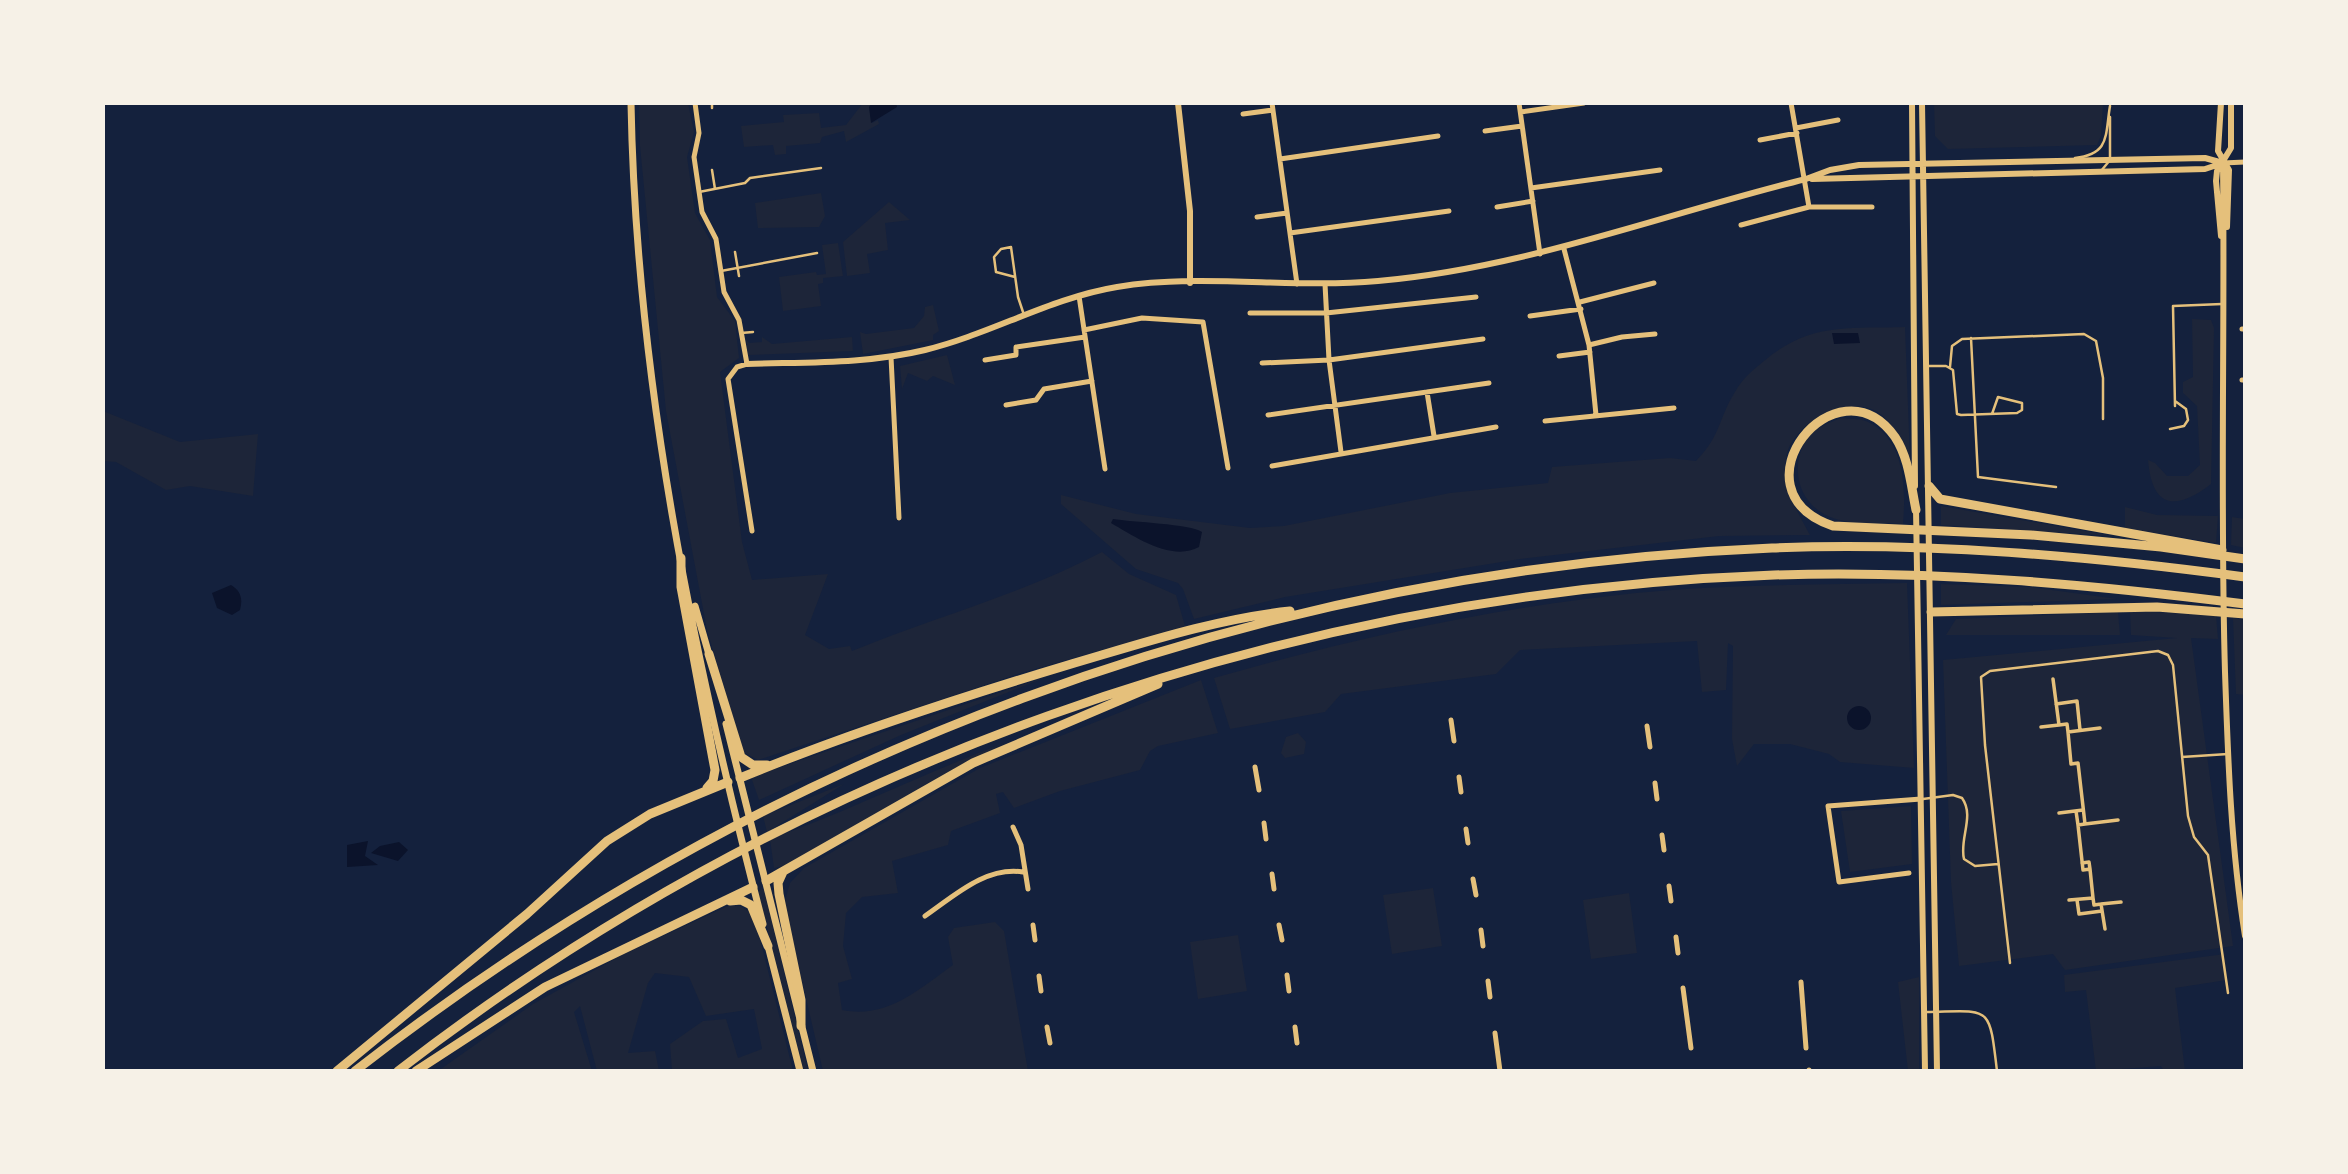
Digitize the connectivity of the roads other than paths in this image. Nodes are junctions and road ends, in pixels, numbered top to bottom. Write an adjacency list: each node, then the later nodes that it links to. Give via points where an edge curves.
1 (631, 103): 111 (main road, via 644,323)
2 (695, 103): 37 (street)
3 (1178, 103): 56 (street, via 1190,211)
4 (1519, 103): 13 (street)
5 (1584, 103): 13 (street)
6 (1791, 103): 18 (street)
7 (1912, 103): 25 (street)
8 (1922, 103): 26 (street)
9 (2221, 103): 27 (street, via 2218,151)
10 (2231, 103): 27 (street, via 2231,148)
11 (2110, 104): 22 (lane, via 2105,142 2096,154); 23 (lane)
12 (1272, 106): 14 (street); 21 (street)
13 (1521, 112): 16 (street)
14 (1243, 114)
15 (1838, 120): 18 (street)
16 (1522, 126): 17 (street); 35 (street)
17 (1485, 131)
18 (1796, 131): 20 (street); 34 (street)
19 (1438, 136): 21 (street)
20 (1760, 140)
21 (1280, 159): 43 (street)
22 (2053, 160): 23 (street); 26 (street)
23 (2112, 160): 27 (street, via 2205,158); 31 (lane)
24 (2245, 162): 27 (street)
25 (1911, 163): 26 (street); 33 (street); 34 (street, via 1859,165)
26 (1924, 163): 32 (street)
27 (2223, 163): 31 (street, via 2205,169); 49 (street, via 2216,181); 49 (street, via 2230,181)
28 (821, 168): 36 (lane, via 750,178)
29 (712, 170): 36 (lane)
30 (1660, 170): 35 (street)
31 (2099, 173): 32 (street)
32 (1924, 177): 33 (street); 82 (street)
33 (1911, 178): 34 (street); 81 (street)
34 (1806, 179): 40 (street); 47 (street)
35 (1531, 188): 38 (street)
36 (715, 189): 37 (lane)
37 (699, 192): 53 (street, via 702,212 716,239)
38 (1533, 201): 39 (street); 51 (street)
39 (1497, 206)
40 (1810, 207): 41 (street); 45 (street)
41 (1872, 207)
42 (1449, 211): 46 (street)
43 (1287, 213): 44 (street); 46 (street)
44 (1256, 218)
45 (1741, 225)
46 (1290, 233): 59 (street)
47 (1564, 249): 51 (street); 63 (street)
48 (735, 252): 52 (lane)
49 (2224, 252): 62 (street)
50 (817, 253): 52 (lane)
51 (1540, 254): 58 (street, via 1444,273)
52 (737, 268): 53 (lane); 54 (lane)
53 (721, 271): 69 (street, via 724,292)
54 (739, 276)
55 (1015, 277): 55 (lane, via 1011,247 1001,249 994,257 996,272); 66 (lane)
56 (1190, 283): 59 (street); 60 (street, via 1142,284)
57 (1654, 283): 63 (street)
58 (1325, 284): 59 (street); 65 (street)
59 (1297, 285)
60 (1079, 296): 66 (street); 70 (street)
61 (1476, 297): 65 (street)
62 (2225, 304): 87 (lane, via 2173,306); 133 (street, via 2222,529)
63 (1581, 306): 67 (street); 74 (street)
64 (1250, 313): 65 (street)
65 (1326, 313): 78 (street)
66 (1024, 315): 76 (street, via 955,341)
67 (1530, 316)
68 (752, 331): 69 (lane)
69 (741, 333): 80 (street)
70 (1085, 333): 77 (street, via 1016,347 1016,355); 84 (street); 103 (street, via 1142,318 1203,322)
71 (1655, 334): 74 (street, via 1622,337)
72 (1971, 338): 83 (lane, via 1952,346); 95 (lane); 96 (lane, via 2084,334 2095,341 2103,378)
73 (1483, 339): 78 (street)
74 (1590, 349): 75 (street); 94 (street)
75 (1559, 356)
76 (891, 357): 80 (street); 108 (street)
77 (985, 360)
78 (1329, 360): 79 (street); 89 (street)
79 (1262, 363)
80 (747, 364): 109 (street, via 737,367 728,379)
81 (1913, 366): 82 (street); 107 (street)
82 (1927, 366): 83 (lane); 105 (street)
83 (1950, 367): 95 (lane, via 1954,411)
84 (1092, 381): 88 (street, via 1044,389 1036,400); 104 (street)
85 (1489, 383): 86 (street)
86 (1427, 392): 89 (street); 100 (street)
87 (2175, 401): 90 (lane); 99 (lane, via 2186,409 2188,420 2184,426)
88 (1006, 405)
89 (1334, 406): 93 (street); 101 (street)
90 (2175, 406)
91 (1674, 408): 94 (street)
92 (1992, 414): 92 (lane, via 2017,413 2022,403 1998,397); 95 (lane)
93 (1268, 415)
94 (1596, 415): 97 (street)
95 (1975, 415): 106 (lane, via 1978,477)
96 (2103, 419)
97 (1545, 421)
98 (1496, 427): 100 (street)
99 (2170, 429)
100 (1434, 436): 101 (street)
101 (1341, 452): 102 (street)
102 (1272, 466)
103 (1228, 468)
104 (1105, 469)
105 (1929, 486): 110 (highway, via 1940,499); 115 (street)
106 (2056, 487)
107 (1916, 510): 110 (highway, via 1901,449 1890,431 1876,421 1853,413 1833,415 1810,426 1795,446 1789,470 1796,498 1808,514 1833,526 2043,536); 116 (street)
108 (900, 518)
109 (752, 531)
110 (2245, 556)
111 (681, 558): 118 (main road); 139 (main road); 141 (highway, via 683,599 715,770)
112 (2245, 577): 114 (highway, via 2015,552 1776,548 1550,568)
113 (2245, 604): 119 (highway, via 2016,579 1900,574 1711,579 1464,607 1341,631)
114 (1324, 607): 135 (highway, via 1234,621 1119,650); 215 (highway, via 1179,645 1012,701 802,790 666,861 556,927 420,1020)
115 (1931, 607): 116 (street); 117 (highway, via 2157,607); 144 (street)
116 (1917, 612): 146 (street)
117 (2245, 614)
118 (709, 654): 135 (highway, via 741,757 753,765); 138 (main road)
119 (1180, 673): 161 (highway, via 973,763); 216 (highway, via 1023,724 814,814 663,893 572,948)
120 (2053, 679): 121 (street)
121 (2056, 704): 123 (street, via 2077,701); 125 (street)
122 (1451, 720): 131 (street)
123 (2079, 723): 124 (street); 129 (street)
124 (2067, 724): 125 (street); 130 (street)
125 (2059, 725): 127 (street)
126 (1647, 726): 132 (street)
127 (2041, 727)
128 (2100, 728): 129 (street)
129 (2080, 730): 130 (street)
130 (2068, 732): 147 (street, via 2071,764 2078,763)
131 (1454, 741)
132 (1650, 747)
133 (2228, 754): 134 (lane); 187 (street, via 2235,875)
134 (2182, 757): 160 (lane, via 2173,665 2168,655 2158,651 1984,673 1981,705); 202 (lane, via 2188,816 2194,837 2208,855)
135 (772, 764): 138 (highway)
136 (1255, 767): 142 (street)
137 (1459, 777): 143 (street)
138 (740, 778): 139 (main road); 166 (main road)
139 (727, 782): 141 (highway); 168 (main road)
140 (1655, 783): 145 (street)
141 (706, 789): 214 (highway, via 650,814 607,841 527,914)
142 (1259, 790)
143 (1461, 792)
144 (1934, 796): 146 (lane); 160 (lane, via 1957,796 1965,802 1968,811 1962,852 1968,864); 205 (street)
145 (1657, 799)
146 (1921, 799): 163 (street, via 1828,806 1839,882); 204 (street)
147 (2083, 810): 148 (street); 152 (street)
148 (2077, 811): 149 (street); 153 (street)
149 (2059, 813)
150 (2118, 820): 152 (street)
151 (1264, 823): 157 (street)
152 (2085, 824): 153 (street)
153 (2078, 825): 172 (street, via 2083,870 2090,869)
154 (1013, 827): 162 (street, via 1021,845)
155 (1466, 829): 158 (street)
156 (1662, 835): 159 (street)
157 (1266, 839)
158 (1468, 844)
159 (1664, 850)
160 (1998, 864): 194 (lane)
161 (783, 872): 166 (highway); 206 (highway, via 778,883 780,901)
162 (1023, 872): 169 (street); 182 (street, via 979,878)
163 (1909, 873)
164 (1272, 874): 170 (street)
165 (1474, 879): 171 (street)
166 (766, 881): 168 (main road); 206 (main road)
167 (1669, 886): 176 (street)
168 (753, 887): 175 (highway); 191 (main road)
169 (1028, 889)
170 (1274, 889)
171 (1476, 895)
172 (2093, 898): 174 (street); 179 (street)
173 (2068, 900): 174 (street)
174 (2077, 900): 181 (street, via 2079,914)
175 (724, 901): 191 (highway, via 751,905); 217 (highway, via 545,987)
176 (1671, 901)
177 (2121, 902): 178 (street)
178 (2101, 904): 179 (street); 180 (street)
179 (2094, 905): 181 (street)
180 (2102, 911): 181 (street); 185 (street)
181 (2095, 912)
182 (925, 916)
183 (1033, 925): 189 (street)
184 (1279, 925): 190 (street)
185 (2105, 929)
186 (1481, 930): 192 (street)
187 (2245, 936)
188 (1676, 937): 193 (street)
189 (1035, 940)
190 (1282, 940)
191 (768, 946): 218 (main road)
192 (1483, 946)
193 (1678, 953)
194 (2010, 962)
195 (1287, 975): 201 (street)
196 (1040, 976): 200 (street)
197 (1488, 981): 203 (street)
198 (1801, 982): 213 (street)
199 (1683, 988): 212 (street)
200 (1041, 991)
201 (1289, 991)
202 (2228, 993)
203 (1490, 997)
204 (1924, 1012): 205 (lane); 221 (street)
205 (1938, 1012): 222 (street); 223 (lane, via 1975,1010 1985,1014 1991,1024)
206 (801, 1026): 219 (main road)
207 (1047, 1027): 210 (street)
208 (1295, 1027): 211 (street)
209 (1495, 1033): 220 (street)
210 (1049, 1043)
211 (1297, 1043)
212 (1691, 1048)
213 (1806, 1048)
214 (337, 1071)
215 (355, 1071)
216 (398, 1071)
217 (416, 1071)
218 (800, 1071)
219 (813, 1071)
220 (1500, 1071)
221 (1924, 1071)
222 (1937, 1071)
223 (1997, 1071)

